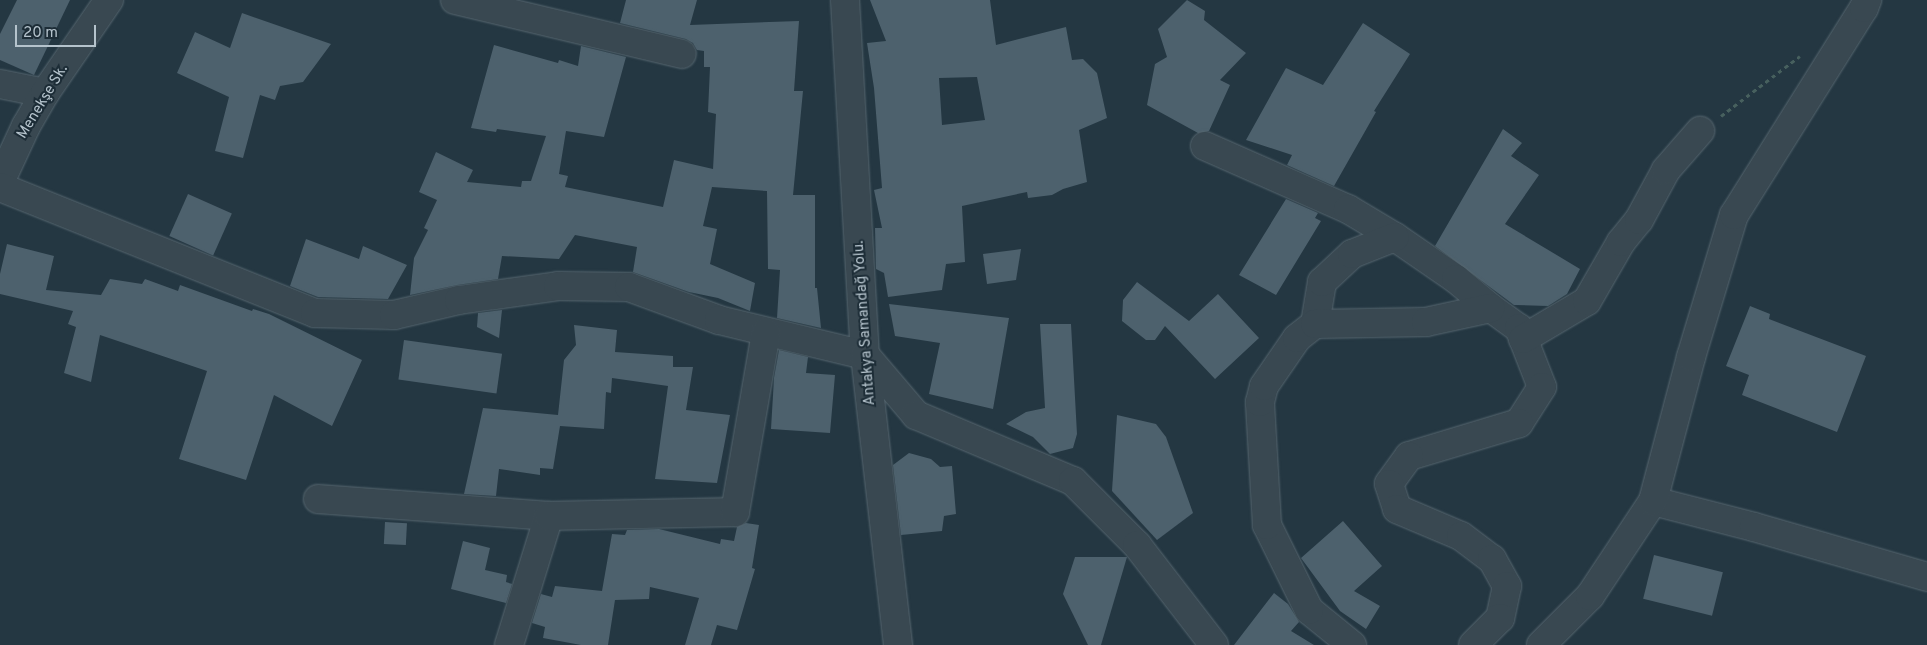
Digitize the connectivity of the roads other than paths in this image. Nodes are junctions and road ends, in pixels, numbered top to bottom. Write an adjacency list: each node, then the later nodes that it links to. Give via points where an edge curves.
1 (109, 0): 7 (street, Menekşe Sk.)
2 (454, 0): 5 (street)
3 (845, 0): 17 (street, Antakya Samandağ Yolu.)
4 (1867, 0): 19 (street, via 1734,215 1691,357)
5 (682, 54)
6 (0, 84): 7 (street)
7 (46, 93): 10 (street, Menekşe Sk., via 26,126)
8 (1700, 131): 16 (street, via 1666,170 1639,220 1621,242 1587,301)
9 (1205, 146): 12 (street, via 1348,209)
10 (0, 182)
11 (0, 187): 15 (street, via 315,313 394,315 459,300 558,286 629,287 720,320)
12 (1395, 237): 13 (street, via 1456,279); 14 (street, via 1352,254 1322,282)
13 (1491, 308): 14 (street, via 1426,322); 16 (street, via 1519,328)
14 (1315, 324): 25 (street, via 1297,338 1264,386 1260,402 1267,525 1309,610)
15 (766, 332): 17 (street); 20 (street, via 735,512)
16 (1523, 339): 26 (street, via 1542,387 1519,423 1409,456 1389,484 1398,509 1461,536 1492,560 1507,586 1500,618)
17 (864, 355): 23 (street, Antakya Samandağ Yolu.); 24 (street, via 916,415 1073,481 1138,545)
18 (318, 499): 20 (street)
19 (1653, 501): 21 (street); 27 (street, via 1590,596)
20 (549, 516): 22 (street)
21 (1927, 577)
22 (509, 645)
23 (898, 645)
24 (1214, 645)
25 (1352, 645)
26 (1473, 645)
27 (1541, 645)

